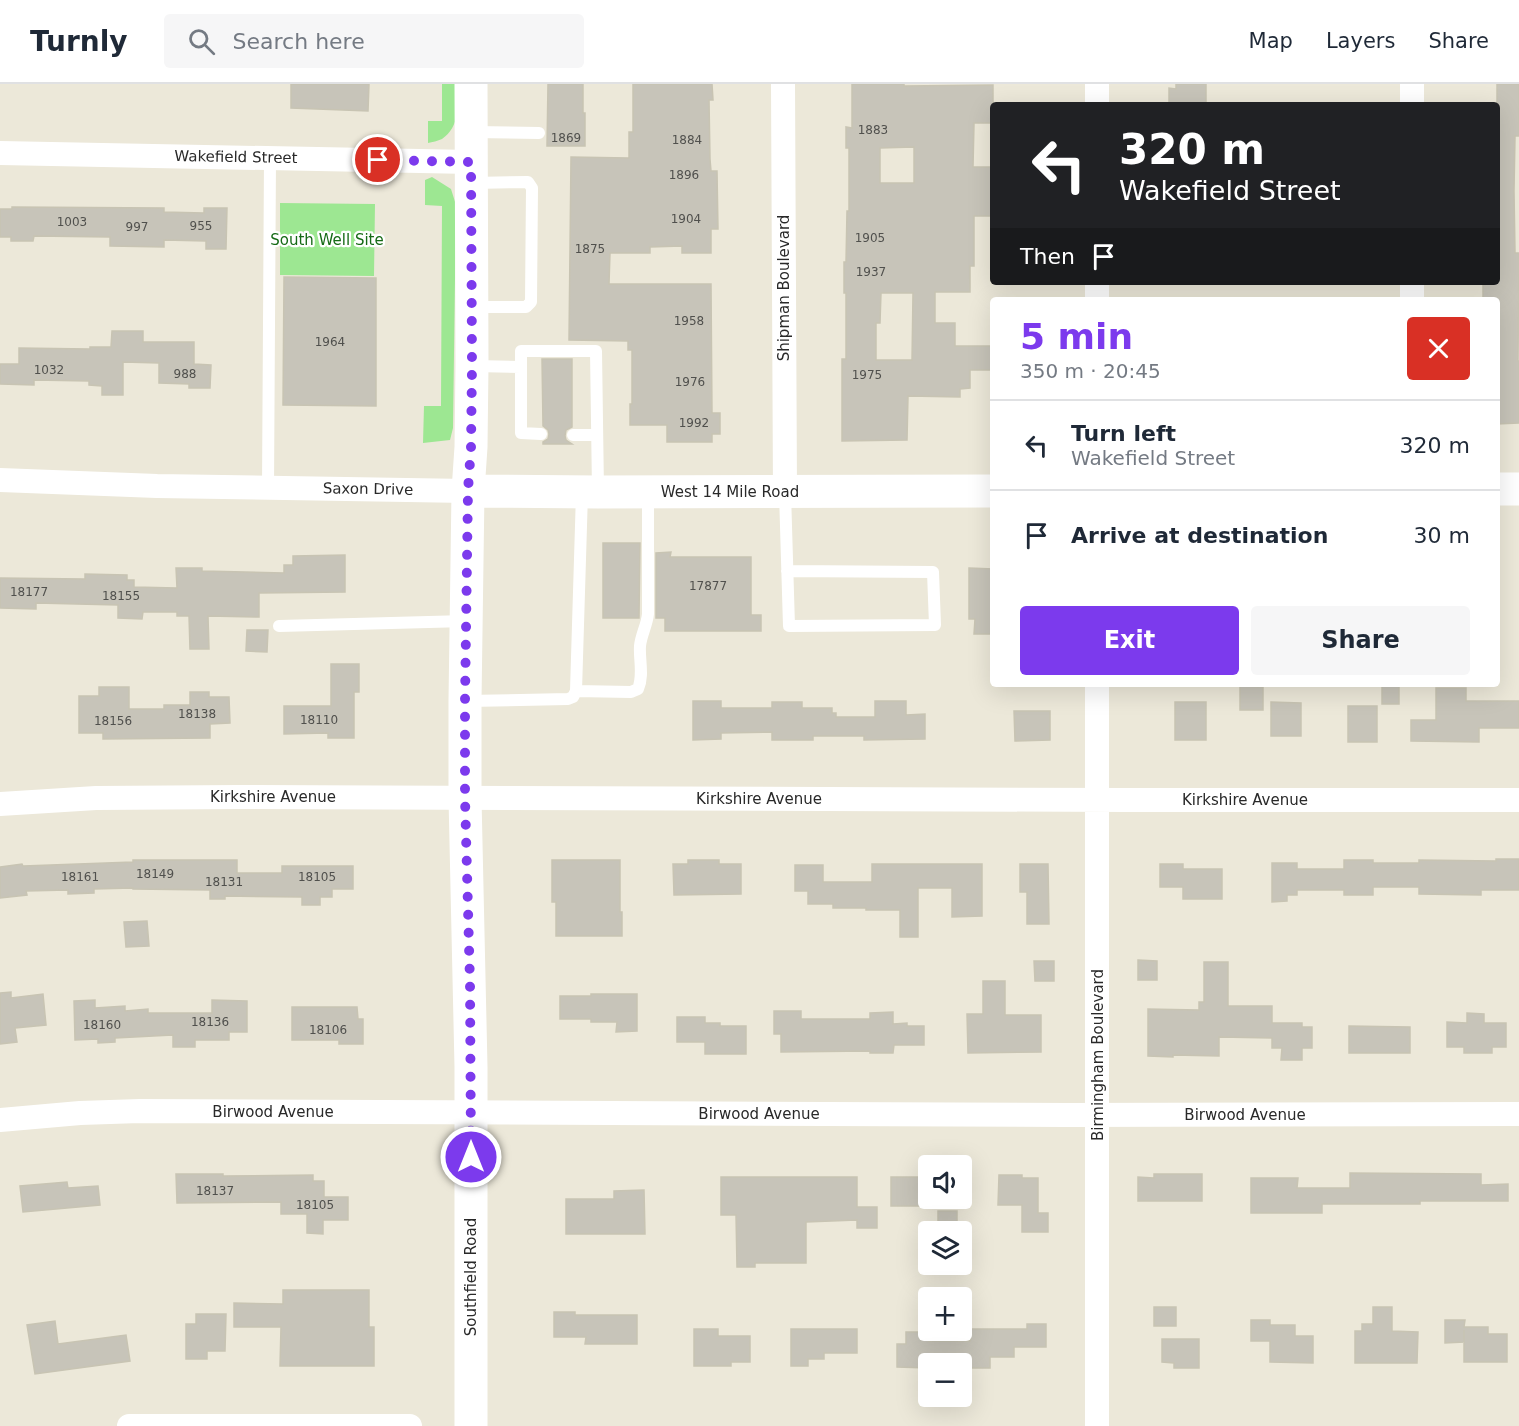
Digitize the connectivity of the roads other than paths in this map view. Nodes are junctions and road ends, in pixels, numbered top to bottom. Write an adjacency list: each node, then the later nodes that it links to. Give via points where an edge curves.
1 (471, 84): 10 (main road, Southfield Road)
2 (783, 84): 25 (street, Shipman Boulevard)
3 (1097, 84): 5 (street)
4 (1412, 84): 6 (street)
5 (1097, 102)
6 (1412, 102)
7 (539, 133): 10 (lane)
8 (0, 153): 9 (street, Wakefield Street)
9 (270, 158): 10 (street, Wakefield Street); 18 (lane)
10 (471, 159): 11 (main road, Southfield Road); 11 (lane, via 528,182 532,188 531,302 525,307)
11 (471, 307): 12 (main road, Southfield Road)
12 (472, 366): 13 (lane); 21 (main road, Southfield Road)
13 (521, 366): 14 (lane, via 521,434); 16 (lane, via 521,351 596,351)
14 (541, 434)
15 (573, 435): 16 (lane)
16 (596, 435): 23 (lane)
17 (0, 480): 18 (street)
18 (268, 488): 21 (street, Saxon Drive)
19 (1500, 489): 20 (main road)
20 (1519, 489)
21 (468, 490): 23 (main road, West 14 Mile Road); 27 (main road, Southfield Road)
22 (990, 491): 25 (main road, West 14 Mile Road)
23 (590, 492): 24 (main road, West 14 Mile Road); 30 (lane)
24 (648, 492): 25 (main road, West 14 Mile Road); 30 (lane, via 648,621 640,644 641,682 631,692)
25 (785, 492): 26 (lane)
26 (788, 571): 26 (lane, via 789,626 935,625 933,572)
27 (466, 621): 28 (lane); 31 (main road, Southfield Road)
28 (279, 626)
29 (1097, 687): 33 (street, Birmingham Boulevard)
30 (576, 691): 31 (lane, via 568,699)
31 (465, 701): 32 (main road, Southfield Road)
32 (465, 798): 33 (street, Kirkshire Avenue); 35 (street, Kirkshire Avenue, via 96,798); 36 (main road, Southfield Road)
33 (1097, 800): 34 (street, Kirkshire Avenue); 38 (street, Birmingham Boulevard)
34 (1519, 800)
35 (0, 804)
36 (470, 1112): 38 (street, Birwood Avenue); 39 (street, Birwood Avenue, via 140,1111); 42 (main road, Southfield Road)
37 (1519, 1114): 38 (street, Birwood Avenue)
38 (1098, 1115): 43 (street, Birmingham Boulevard)
39 (0, 1120)
40 (129, 1426): 41 (street)
41 (410, 1426)
42 (471, 1426)
43 (1097, 1426)

